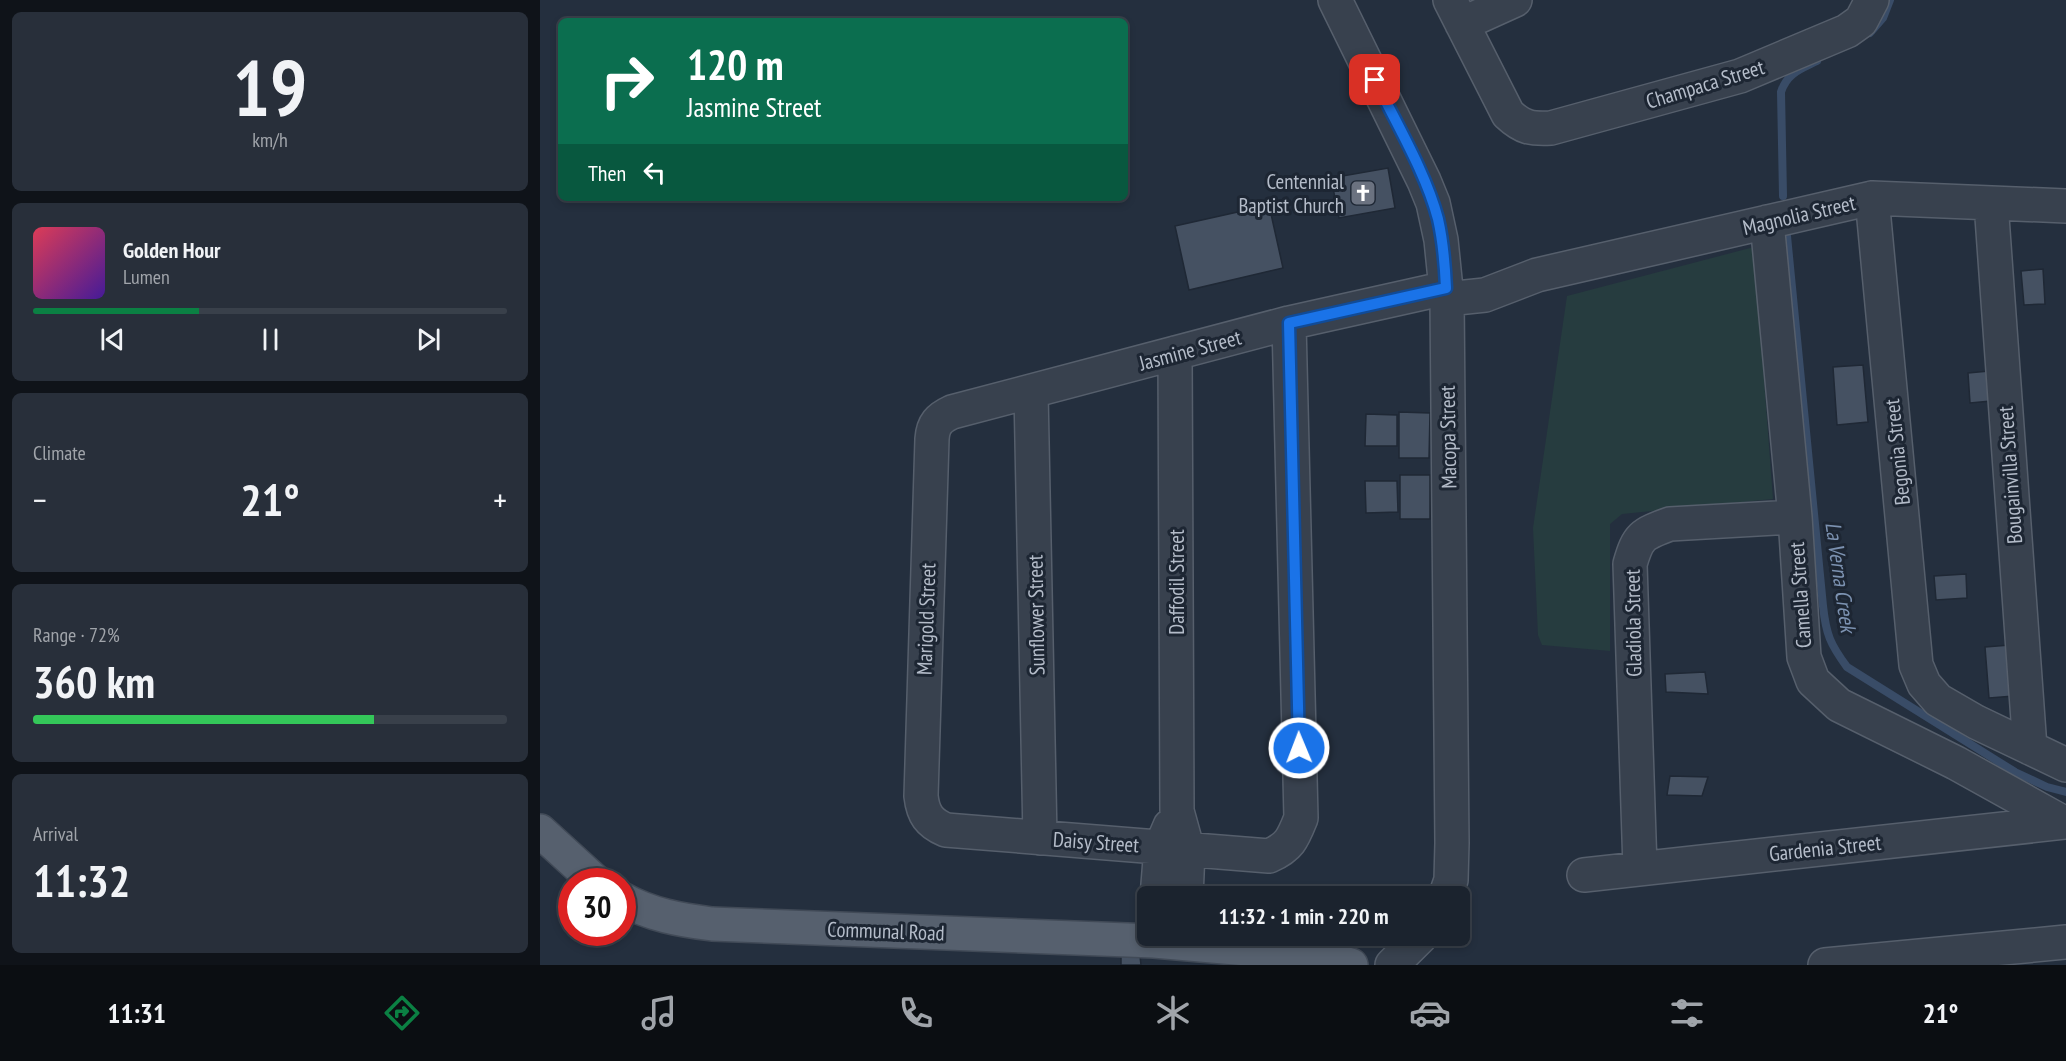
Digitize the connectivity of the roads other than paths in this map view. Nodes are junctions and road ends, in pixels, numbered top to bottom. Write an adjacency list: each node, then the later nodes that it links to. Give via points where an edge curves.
1 (1335, 0): 9 (street, Macopa Street, via 1424,181 1438,220)
2 (1515, 0): 4 (street)
3 (1872, 0): 4 (street, Champaca Street, via 1861,21 1847,31 1740,76 1551,128 1535,129 1508,114)
4 (1456, 12)
5 (1872, 198): 6 (street, Magnolia Street); 8 (street, Magnolia Street); 15 (street, Begonia Street, via 1916,665 1924,684 1938,700)
6 (1991, 203): 7 (street, Magnolia Street); 15 (street, Bougainvilla Street)
7 (2066, 206)
8 (1767, 222): 9 (street, Magnolia Street, via 1537,275 1483,273); 14 (street, Camella Street)
9 (1446, 288): 10 (street, Jasmine Street); 27 (street, Macopa Street, via 1452,843)
10 (1289, 323): 11 (street, Jasmine Street); 21 (street, Daisy Street, via 1301,818 1292,840 1283,850 1269,856)
11 (1175, 353): 12 (street, Jasmine Street); 21 (street, Daffodil Street)
12 (1031, 392): 13 (street, Jasmine Street, via 952,412); 20 (street, Sunflower Street)
13 (937, 421): 17 (street, Marigold Street, via 932,439 921,796)
14 (1796, 517): 18 (street, Camella Street, via 1804,657 1813,681 1839,705); 23 (street, Gladiola Street, via 1670,524 1636,542 1630,564)
15 (2030, 748): 16 (street)
16 (2066, 765)
17 (926, 817): 20 (street, Daisy Street, via 946,830)
18 (2064, 822): 23 (street, Gardenia Street)
19 (540, 831): 22 (main road)
20 (1040, 838): 21 (street, Daisy Street)
21 (1174, 849): 25 (street, Daffodil Street); 26 (street, Daffodil Street)
22 (581, 868)
23 (1640, 868): 24 (street, Gardenia Street)
24 (1584, 875)
25 (1161, 886)
26 (1183, 886)
27 (1449, 886)
28 (636, 907): 29 (main road, Communal Road, via 668,918 712,924)
29 (1137, 938)
30 (1193, 946): 33 (main road, Communal Road)
31 (1410, 946): 37 (street)
32 (2047, 950): 34 (street)
33 (1227, 956): 36 (main road, Communal Road, via 1316,955)
34 (1939, 959): 35 (street)
35 (1840, 964)
36 (1351, 965)
37 (1392, 965)

